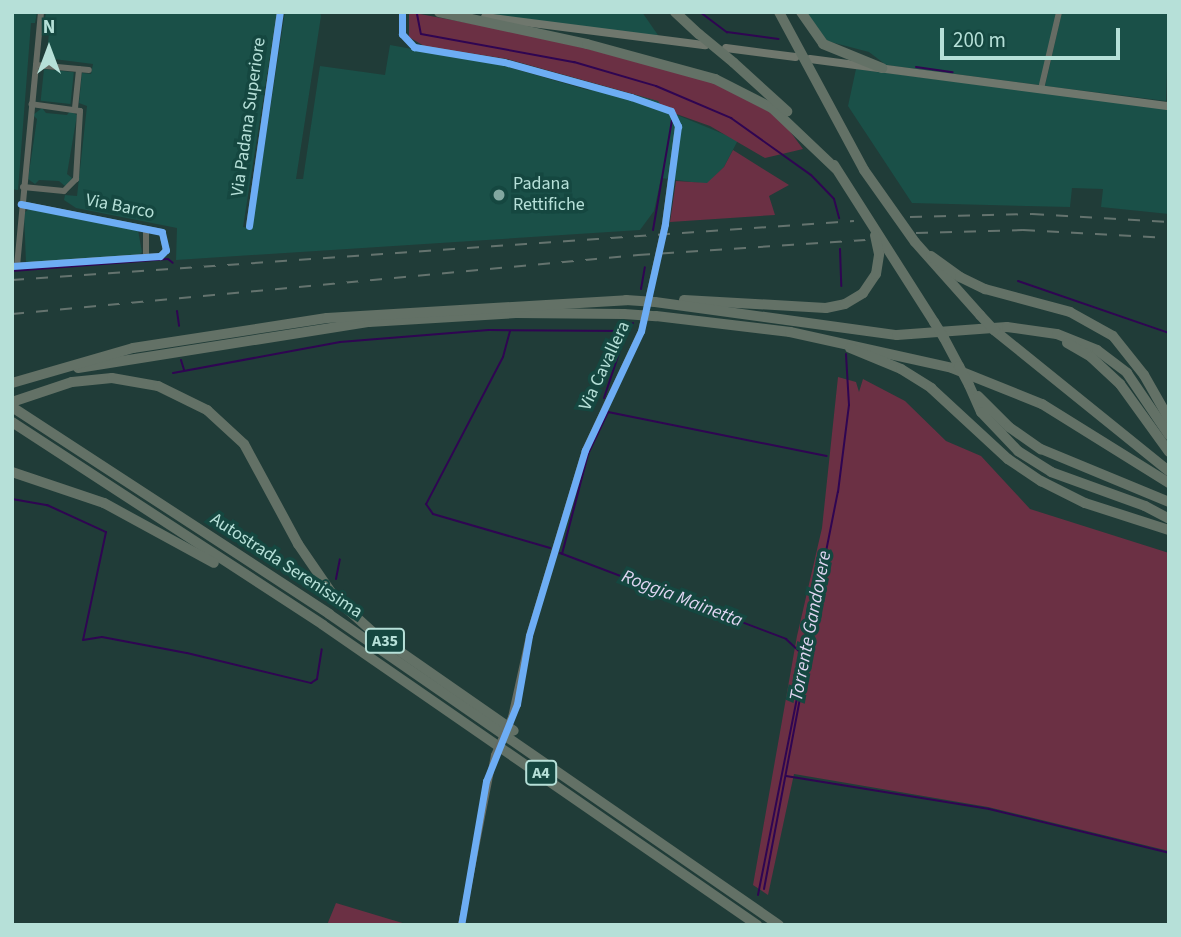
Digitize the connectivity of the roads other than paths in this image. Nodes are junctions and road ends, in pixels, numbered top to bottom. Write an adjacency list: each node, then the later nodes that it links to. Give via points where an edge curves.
1 (41, 12): 14 (street)
2 (280, 12): 27 (street, Via Padana Superiore)
3 (402, 12): 51 (street, Via Cavallera, bridge, via 404,43 504,62 663,107 677,117 678,126 663,237 641,331 585,450 529,636 511,717 494,755)
4 (439, 12): 22 (highway, via 587,44 715,79 772,108)
5 (445, 12): 10 (main road)
6 (676, 12): 22 (highway, bridge, via 799,122)
7 (781, 12): 29 (highway, via 814,83 864,170)
8 (801, 12): 15 (highway, via 823,44)
9 (1059, 12): 18 (street)
10 (705, 45)
11 (726, 48): 12 (main road)
12 (796, 57)
13 (810, 59): 15 (main road)
14 (36, 65): 16 (street); 19 (street)
15 (882, 68): 18 (main road)
16 (79, 69): 17 (street); 21 (street)
17 (89, 70)
18 (1041, 89): 20 (main road)
19 (32, 104): 21 (street); 23 (street)
20 (1169, 106)
21 (75, 108): 23 (street, via 82,116 74,185 64,191)
22 (836, 169): 26 (highway)
23 (23, 187): 25 (street)
24 (12, 195): 25 (street, Via Barco)
25 (22, 201): 28 (street, Via Barco); 31 (street)
26 (864, 210): 32 (highway, via 878,244 878,265 870,285 845,304 814,307 710,298); 36 (highway, bridge)
27 (249, 226)
28 (146, 229): 30 (street, Via Barco); 30 (street, Via Barco, via 162,232 166,238 163,255)
29 (915, 242): 39 (highway, via 960,277 1070,312 1113,336); 43 (highway, bridge, via 994,330)
30 (146, 257): 31 (street)
31 (15, 266)
32 (655, 302): 33 (highway, via 897,335); 35 (highway, bridge, via 327,318 133,348)
33 (1007, 327): 41 (highway, via 1057,334 1107,356 1135,381); 42 (highway, via 1056,338 1091,357 1132,398)
34 (790, 332): 37 (highway, bridge, via 624,314 461,315 328,327 93,365); 45 (highway, via 916,358 1014,391 1084,428); 48 (highway, via 901,369 944,400 1022,470 1085,503)
35 (12, 383)
36 (969, 385): 46 (highway, via 1001,421 1041,449); 47 (highway, via 981,412 1018,451 1051,472)
37 (12, 390)
38 (12, 404): 50 (highway, Autostrada Serenissima / A4); 50 (highway, A35, via 72,382 113,378 175,392 208,410 244,444 298,544 335,597 375,634 504,723)
39 (1169, 419)
40 (12, 422): 49 (highway, Autostrada Serenissima / A4)
41 (1169, 435)
42 (1169, 452)
43 (1169, 471)
44 (12, 472): 49 (highway, via 123,512)
45 (1169, 484)
46 (1169, 502)
47 (1169, 519)
48 (1169, 530)
49 (323, 625): 52 (highway, Autostrada Serenissima / A4)
50 (553, 765): 53 (highway, Autostrada Serenissima / A4)
51 (461, 925)
52 (757, 925)
53 (779, 925)

